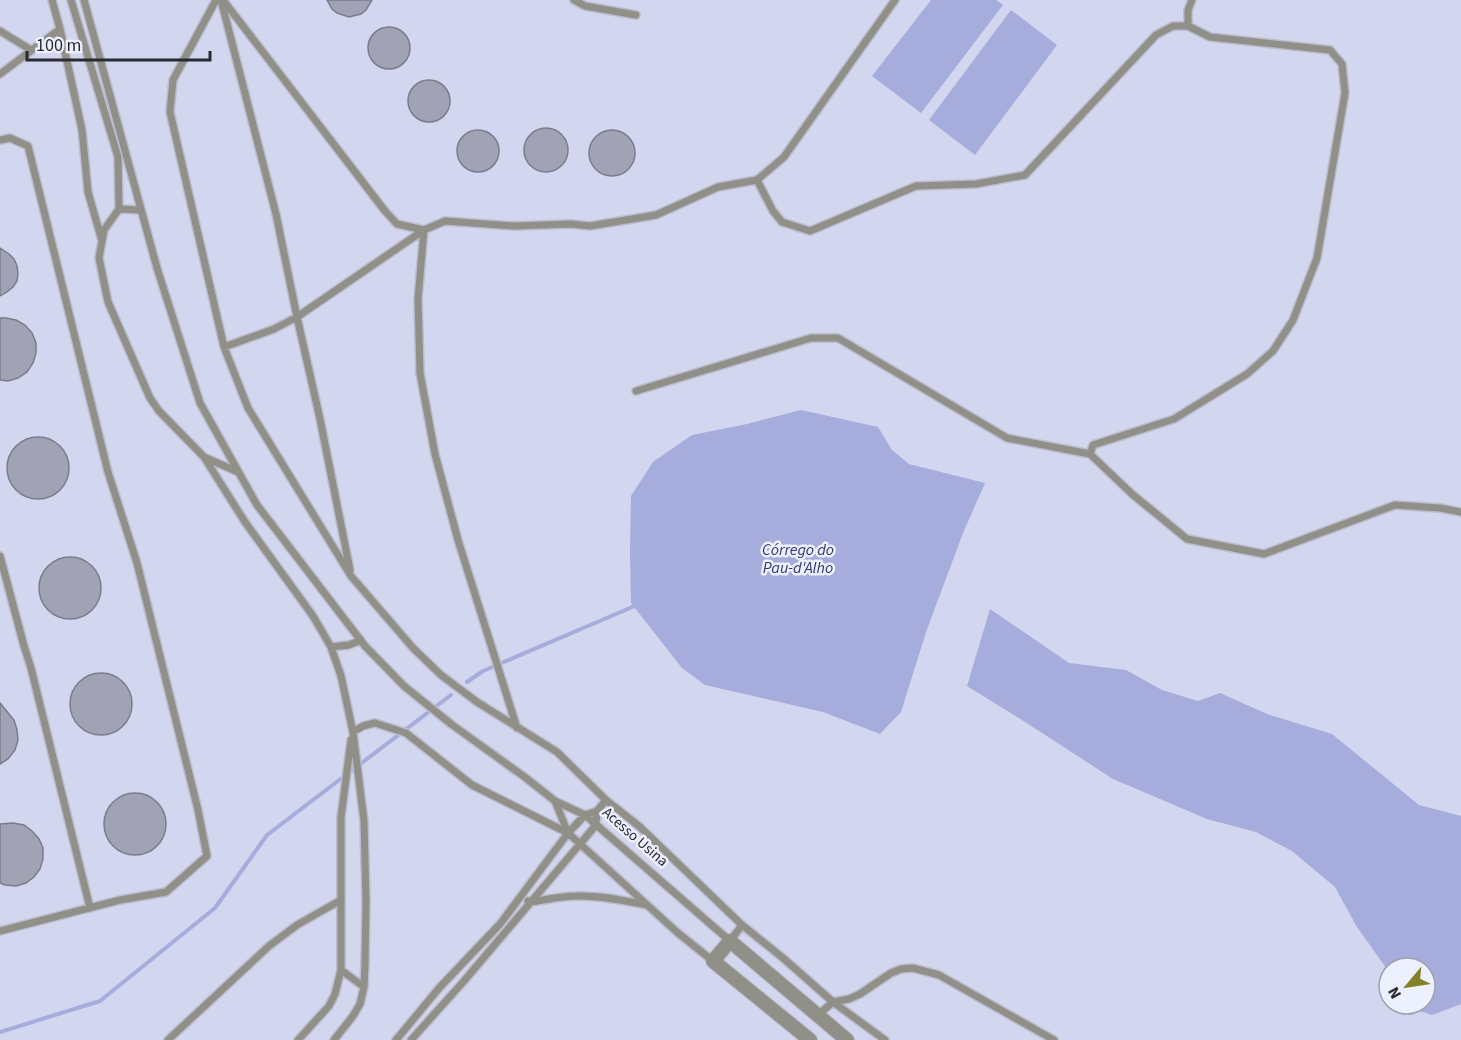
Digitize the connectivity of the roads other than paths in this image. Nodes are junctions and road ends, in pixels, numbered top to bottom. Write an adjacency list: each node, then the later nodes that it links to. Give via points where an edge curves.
1 (52, 0): 10 (lane)
2 (71, 0): 16 (lane, via 118,157)
3 (84, 0): 17 (lane)
4 (220, 0): 18 (lane, via 385,211 397,224); 20 (lane, via 276,214); 21 (lane, via 173,80 170,112)
5 (574, 0): 8 (lane, via 585,6)
6 (895, 0): 15 (lane, via 784,157)
7 (1192, 0): 9 (lane)
8 (636, 15)
9 (1188, 26): 15 (lane, via 1173,26 1156,35 1024,175 976,184 916,186 810,231 782,222); 23 (lane, via 1210,37 1330,50 1342,64 1345,93 1317,258 1293,320 1273,351 1247,374 1174,419 1093,445)
10 (60, 29): 12 (lane); 19 (lane, via 82,130 88,192)
11 (0, 31): 12 (lane)
12 (31, 50): 13 (lane)
13 (0, 74)
14 (0, 140): 44 (lane, via 10,138 28,146 108,472 137,563 207,856 166,891)
15 (757, 180): 18 (lane, via 718,187 656,215 590,226 445,221)
16 (118, 209): 17 (lane); 19 (lane, via 104,230)
17 (141, 210): 25 (lane, via 200,403)
18 (424, 230): 20 (lane); 31 (lane, via 418,300 420,373 435,454)
19 (102, 242): 24 (lane, via 99,258 108,302 150,398)
20 (297, 317): 21 (lane); 28 (lane)
21 (224, 347): 28 (lane, via 248,408)
22 (636, 391): 23 (lane, via 811,338 838,338 1007,438)
23 (1090, 454): 26 (lane, via 1187,539 1264,554 1395,505)
24 (204, 457): 25 (lane); 30 (lane)
25 (238, 472): 29 (lane, via 257,505)
26 (1461, 512)
27 (0, 556): 44 (lane)
28 (351, 576): 31 (lane, via 441,675)
29 (361, 640): 30 (lane); 34 (lane, via 404,686)
30 (331, 647): 32 (lane)
31 (518, 728): 33 (lane, via 557,752)
32 (352, 732): 38 (lane, via 375,723 406,733 472,785); 41 (lane, via 341,817); 50 (lane, via 364,821)
33 (606, 800): 35 (lane); 45 (lane, via 640,827)
34 (555, 801): 36 (lane, Acesso Usina); 38 (lane)
35 (597, 811): 36 (lane); 37 (lane)
36 (585, 815): 37 (lane, Acesso Usina); 38 (lane)
37 (596, 825): 39 (lane); 47 (lane, Acesso Usina)
38 (568, 834): 39 (lane); 40 (lane)
39 (580, 844): 42 (lane); 43 (lane)
40 (522, 896): 42 (lane); 57 (lane)
41 (341, 900): 49 (lane); 54 (lane, via 269,946)
42 (530, 903): 43 (lane, via 579,896); 58 (lane)
43 (647, 904): 48 (lane)
44 (90, 908): 46 (lane)
45 (742, 925): 47 (lane); 51 (lane)
46 (0, 931)
47 (730, 941): 48 (street); 52 (street, Acesso Usina)
48 (713, 961): 53 (street)
49 (340, 970): 50 (lane); 55 (lane, via 329,1006)
50 (364, 987): 56 (lane, via 360,1004)
51 (833, 1002): 52 (lane); 60 (lane); 61 (lane, via 860,994 891,973 913,968 939,975)
52 (818, 1015): 53 (street); 59 (street, Acesso Usina)
53 (803, 1038)
54 (168, 1040)
55 (298, 1040)
56 (334, 1040)
57 (396, 1040)
58 (411, 1040)
59 (847, 1040)
60 (885, 1040)
61 (1054, 1040)

